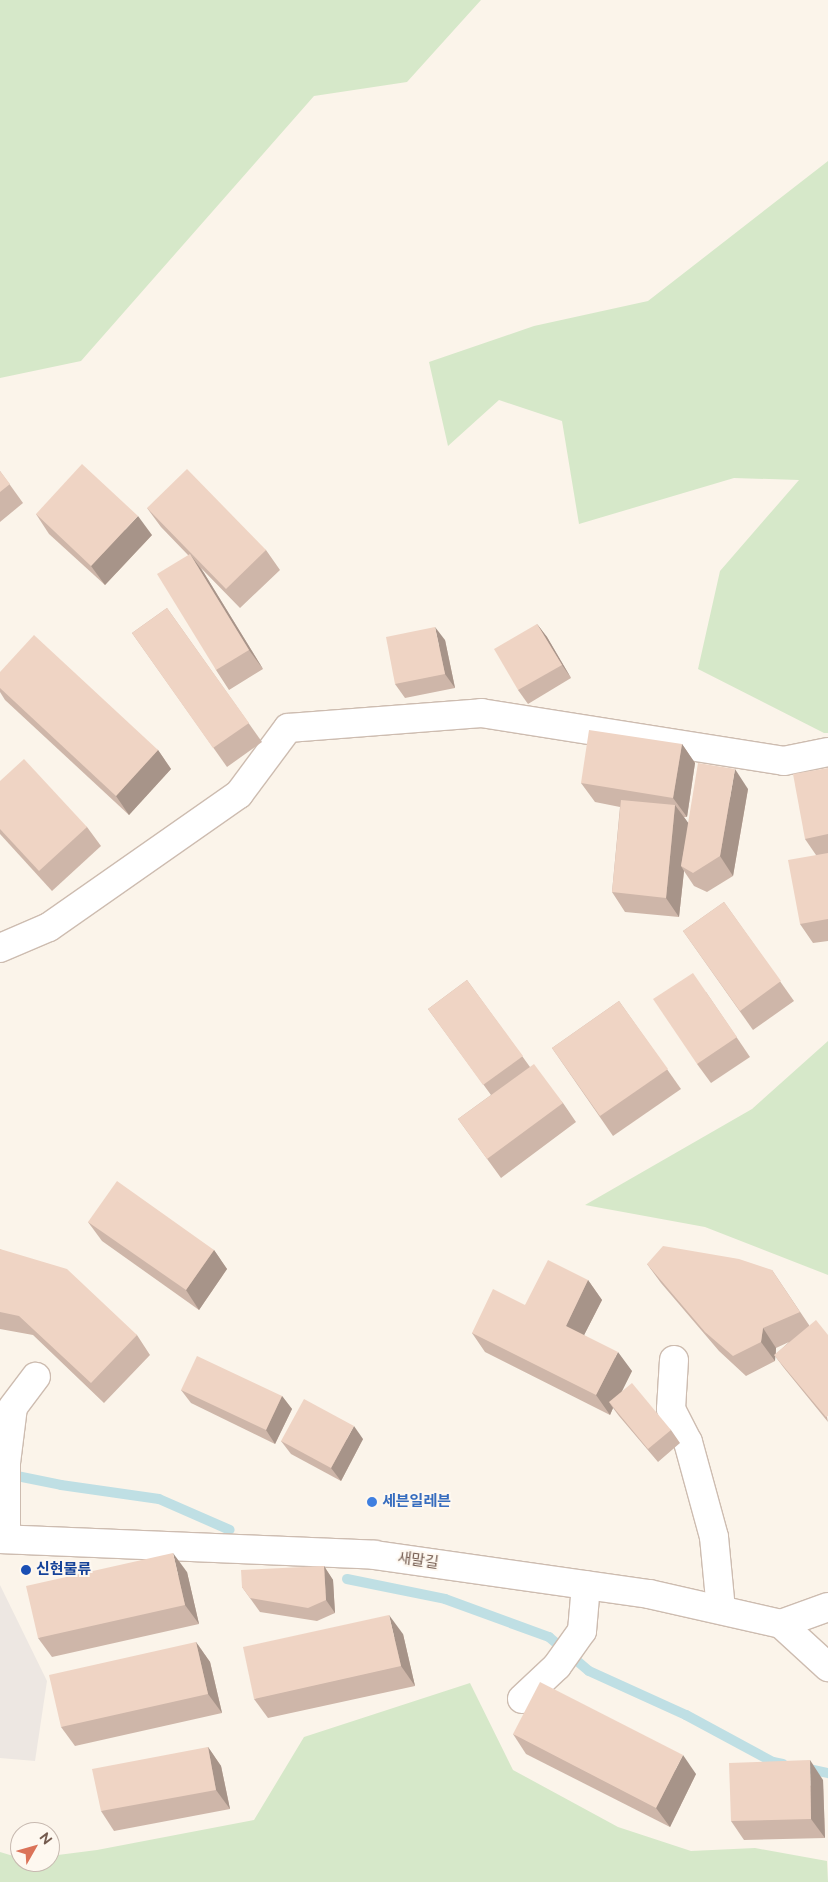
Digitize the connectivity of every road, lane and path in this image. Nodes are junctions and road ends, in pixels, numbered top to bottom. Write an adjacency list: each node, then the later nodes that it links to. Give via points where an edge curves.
1 (828, 752): 2 (street, via 784,761 482,712 288,728 239,794 49,927)
2 (0, 948)
3 (674, 1360): 9 (street, via 670,1409 688,1442 714,1537)
4 (36, 1377): 5 (street, via 13,1407)
5 (4, 1462): 6 (street)
6 (3, 1539): 7 (street, 새말길, via 375,1555)
7 (586, 1585): 9 (street, 새말길, via 649,1594); 12 (street, via 582,1631 557,1666)
8 (828, 1607): 10 (street)
9 (721, 1610): 10 (street, 새말길)
10 (781, 1624): 11 (street)
11 (828, 1668)
12 (522, 1699)

